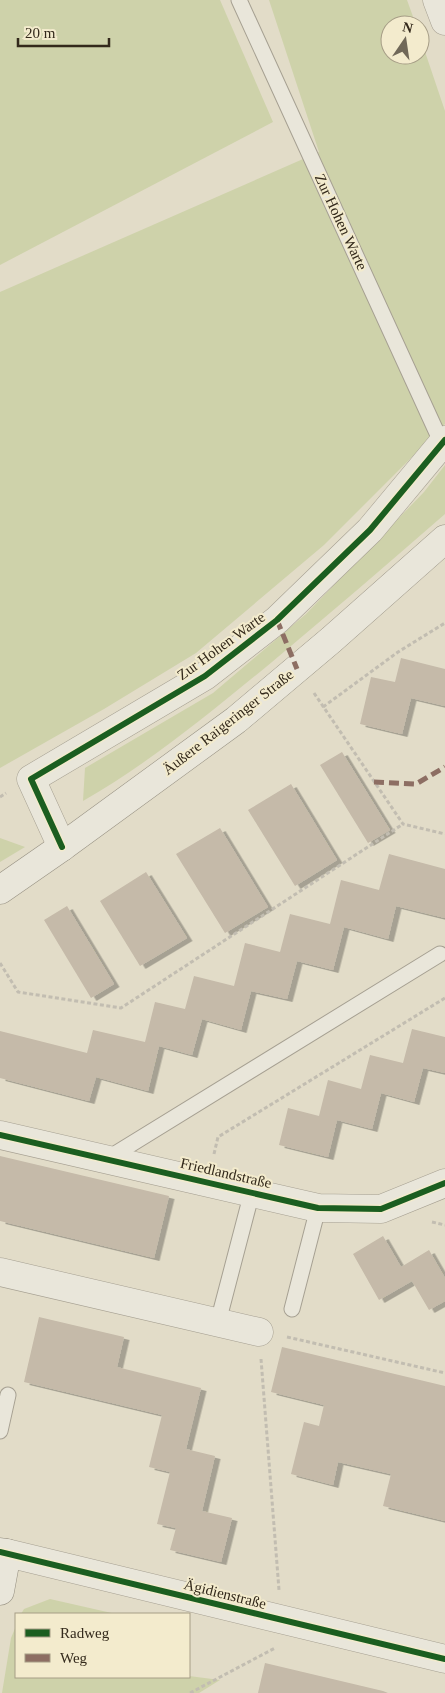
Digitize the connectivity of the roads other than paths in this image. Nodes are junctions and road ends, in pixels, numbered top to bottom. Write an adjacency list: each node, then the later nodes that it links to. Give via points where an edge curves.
1 (239, 0): 4 (lane, Zur Hohen Warte)
2 (437, 0): 3 (street)
3 (445, 21)
4 (443, 442): 6 (street, Zur Hohen Warte, via 370,530 277,620 205,676 31,779)
5 (445, 539): 6 (street, Äußere Raigeringer Straße, via 236,720)
6 (62, 847): 7 (street, Äußere Raigeringer Straße)
7 (0, 890)
8 (440, 954): 10 (lane)
9 (0, 1135): 10 (street, Friedlandstraße)
10 (107, 1159): 12 (street, Friedlandstraße)
11 (445, 1184): 13 (street, Friedlandstraße, via 381,1209)
12 (252, 1192): 13 (street, Friedlandstraße); 16 (lane)
13 (318, 1208): 15 (lane)
14 (0, 1272): 16 (street)
15 (292, 1309)
16 (218, 1322): 17 (street)
17 (259, 1332)
18 (8, 1395): 19 (lane)
19 (0, 1431)
20 (3, 1552): 21 (street); 22 (street, Ägidienstraße)
21 (0, 1591)
22 (445, 1659)

